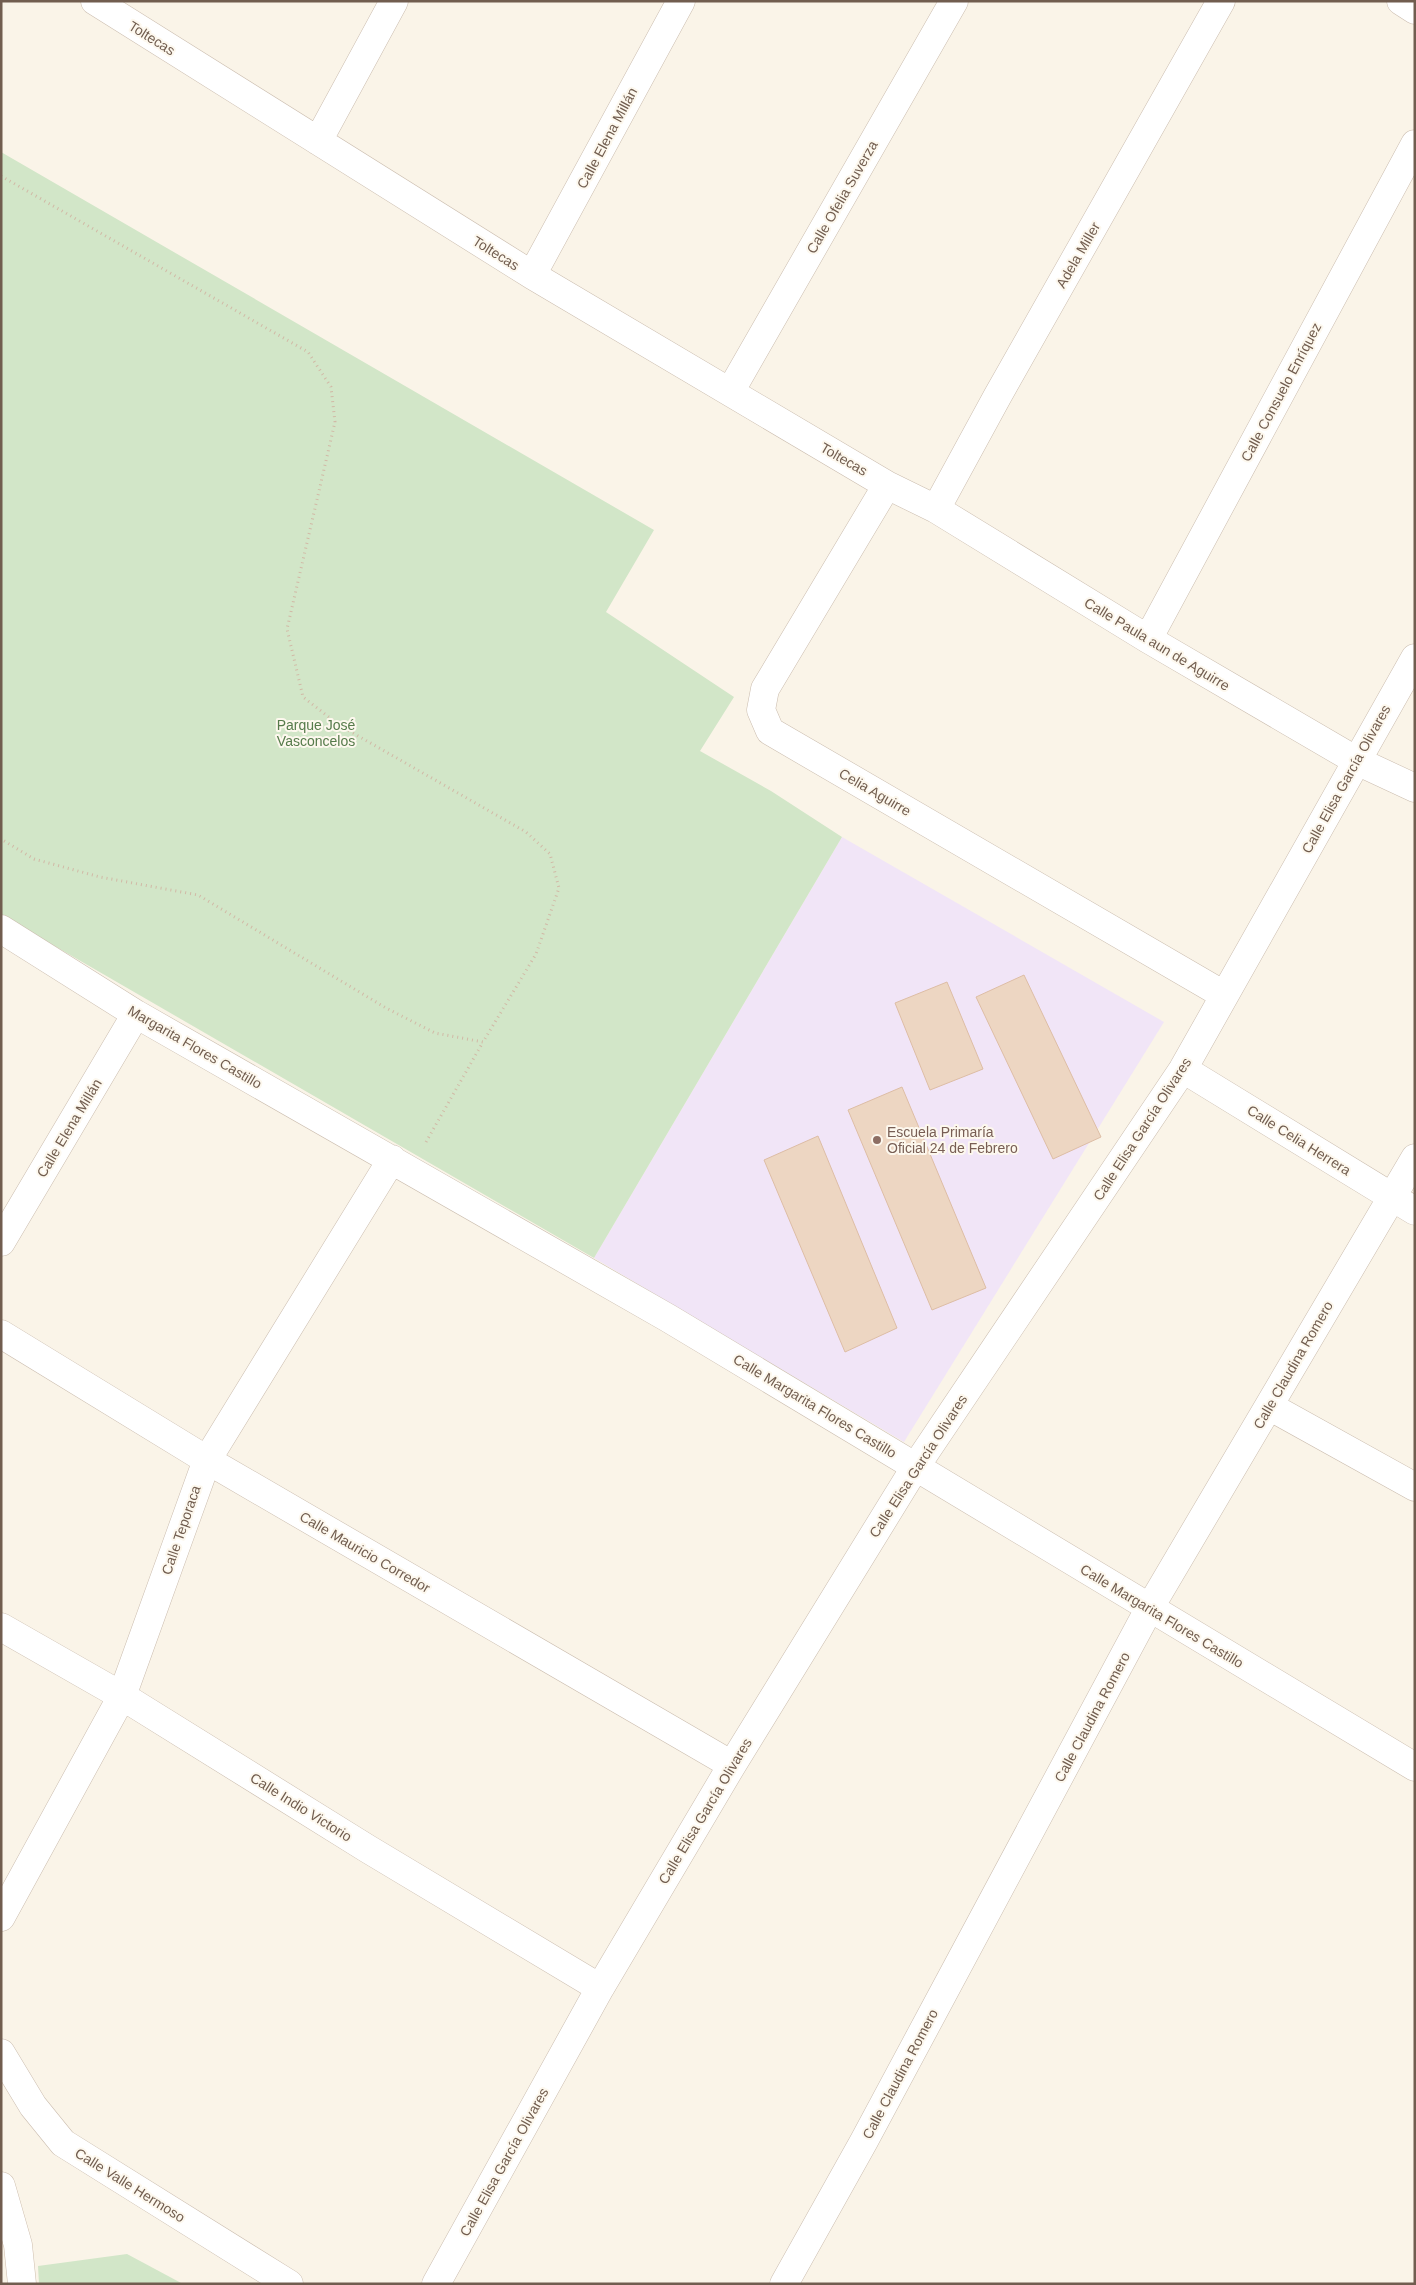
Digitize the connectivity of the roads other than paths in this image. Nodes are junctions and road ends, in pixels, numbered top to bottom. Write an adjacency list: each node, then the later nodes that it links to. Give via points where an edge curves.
1 (394, 1): 8 (street)
2 (681, 1): 10 (street, Calle Elena Millán)
3 (954, 1): 11 (street, Calle Ofelia Suverza)
4 (1222, 1): 13 (street, Adela Miller)
5 (1401, 1): 7 (street)
6 (110, 6): 8 (street, Toltecas)
7 (1415, 10)
8 (318, 141): 10 (street, Toltecas)
9 (1415, 144): 14 (street, Calle Consuelo Enríquez)
10 (532, 275): 11 (street, Toltecas)
11 (730, 392): 12 (street, Toltecas)
12 (895, 489): 13 (street, Calle Paula aun de Aguirre); 19 (street, Celia Aguirre, via 765,689 762,710 770,732)
13 (936, 509): 14 (street, Calle Paula aun de Aguirre)
14 (1148, 640): 16 (street, Calle Paula aun de Aguirre)
15 (1415, 658): 16 (street, Calle Elisa García Olivares)
16 (1357, 761): 17 (street, Calle Paula aun de Aguirre); 19 (street, Calle Elisa García Olivares)
17 (1415, 788)
18 (1, 929): 20 (street, Margarita Flores Castillo)
19 (1224, 995): 21 (street, Calle Elisa García Olivares)
20 (136, 1014): 23 (street, Margarita Flores Castillo); 26 (street, Calle Elena Millán)
21 (1183, 1069): 24 (street, Calle Celia Herrera); 30 (street, Calle Elisa García Olivares)
22 (1415, 1158): 24 (street, Calle Claudina Romero)
23 (401, 1164): 29 (street, Calle Teporaca); 30 (street, Calle Margarita Flores Castillo)
24 (1391, 1197): 25 (street, Calle Celia Herrera); 28 (street, Calle Claudina Romero)
25 (1415, 1211)
26 (1, 1242)
27 (1, 1334): 29 (street, Calle Mauricio Corredor)
28 (1269, 1406): 31 (street); 32 (street, Calle Claudina Romero)
29 (206, 1460): 34 (street, Calle Teporaca); 35 (street, Calle Mauricio Corredor)
30 (916, 1466): 32 (street, Calle Margarita Flores Castillo); 35 (street, Calle Elisa García Olivares)
31 (1415, 1487)
32 (1149, 1609): 36 (street, Calle Margarita Flores Castillo); 44 (street, Calle Claudina Romero)
33 (1, 1627): 34 (street, Calle Indio Victorio)
34 (122, 1696): 37 (street, Calle Teporaca); 38 (street, Calle Indio Victorio)
35 (732, 1765): 38 (street, Calle Elisa García Olivares)
36 (1415, 1767)
37 (1, 1917)
38 (600, 1988): 43 (street, Calle Elisa García Olivares)
39 (1, 2054): 42 (street, Calle Valle Hermoso, via 33,2106 63,2143)
40 (1, 2186): 41 (street, via 18,2245)
41 (22, 2284)
42 (289, 2284)
43 (436, 2284)
44 (784, 2284)

